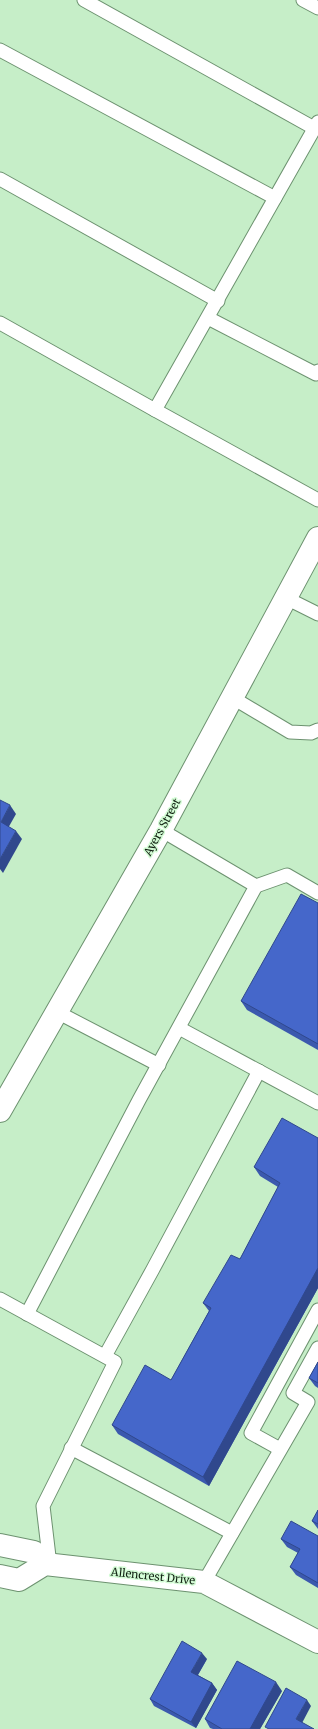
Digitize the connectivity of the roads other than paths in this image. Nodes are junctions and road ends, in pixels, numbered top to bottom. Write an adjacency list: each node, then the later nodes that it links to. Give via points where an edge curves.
1 (84, 0): 5 (lane)
2 (303, 0): 3 (lane)
3 (318, 8)
4 (0, 50): 7 (lane)
5 (316, 125): 7 (lane)
6 (0, 179): 8 (lane)
7 (275, 198): 8 (lane)
8 (218, 300): 9 (lane)
9 (208, 318): 11 (lane, via 316,374); 12 (lane)
10 (0, 323): 12 (lane)
11 (318, 371)
12 (155, 410): 13 (lane)
13 (318, 500)
14 (318, 538): 15 (main road, Ayers Street)
15 (286, 598): 16 (lane); 17 (main road, Ayers Street)
16 (318, 614)
17 (232, 698): 18 (lane, via 290,732 311,733); 19 (main road, Ayers Street)
18 (318, 730)
19 (161, 830): 20 (lane); 22 (main road, Ayers Street)
20 (256, 886): 21 (lane, via 287,875); 23 (lane)
21 (318, 893)
22 (57, 1012): 24 (lane); 27 (main road, Ayers Street)
23 (179, 1028): 24 (lane); 25 (lane)
24 (159, 1065): 30 (lane)
25 (259, 1071): 26 (lane); 32 (lane)
26 (318, 1103)
27 (0, 1112)
28 (0, 1299): 30 (lane)
29 (318, 1310): 35 (lane, via 251,1433)
30 (27, 1314): 32 (lane)
31 (318, 1348): 33 (lane, via 293,1393)
32 (105, 1356): 34 (lane, via 115,1362)
33 (313, 1405): 35 (lane)
34 (71, 1448): 36 (lane); 38 (lane, via 43,1506)
35 (280, 1449): 36 (lane)
36 (232, 1532): 40 (lane)
37 (0, 1545): 38 (main road, via 34,1552)
38 (48, 1565): 39 (main road, via 19,1580); 40 (main road, Allencrest Drive)
39 (0, 1576)
40 (204, 1582): 41 (main road, Allencrest Drive)
41 (318, 1642)

